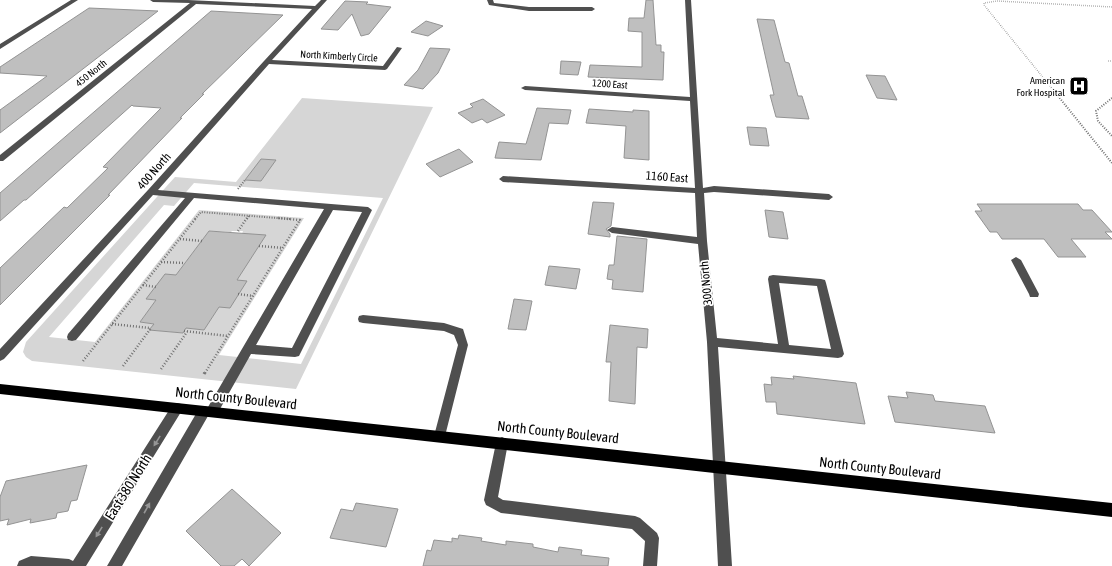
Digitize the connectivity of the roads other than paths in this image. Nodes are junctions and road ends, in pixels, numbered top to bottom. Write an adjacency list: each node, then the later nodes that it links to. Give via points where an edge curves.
1 (75, 0): 9 (street)
2 (153, 0): 6 (street)
3 (324, 0): 7 (street, 400 North)
4 (490, 0): 8 (street, via 491,4 502,7)
5 (688, 0): 13 (street, 300 North)
6 (195, 2): 7 (street); 14 (street, 450 North)
7 (317, 8): 11 (street, 400 North)
8 (592, 9)
9 (0, 47)
10 (399, 48): 11 (street, North Kimberly Circle, via 385,68)
11 (266, 62): 17 (street, 400 North)
12 (524, 88): 13 (street, 1200 East)
13 (694, 99): 16 (street, 300 North)
14 (0, 159)
15 (502, 179): 16 (street, 1160 East)
16 (699, 191): 19 (street, 1160 East, via 714,189); 22 (street, 300 North)
17 (151, 192): 18 (street); 30 (street, 400 North)
18 (192, 195): 20 (street); 26 (street)
19 (829, 197)
20 (330, 207): 29 (street, East 380 North); 29 (street, via 368,210 295,353)
21 (612, 230): 22 (street)
22 (702, 241): 27 (street, 300 North)
23 (1016, 260): 24 (street)
24 (1034, 294)
25 (363, 319): 34 (street, via 444,327 459,332 463,344)
26 (72, 337)
27 (712, 342): 28 (street); 36 (street, 300 North)
28 (784, 348): 28 (street, via 838,354 821,283 773,279)
29 (248, 349): 33 (street, East 380 North)
30 (0, 356)
31 (0, 388): 32 (main road, North County Boulevard)
32 (178, 408): 33 (main road, North County Boulevard); 40 (street, East 380 North, one-way to 40)
33 (208, 411): 34 (main road, North County Boulevard); 41 (street, East 380 North, one-way to 33)
34 (440, 436): 35 (main road, North County Boulevard)
35 (502, 442): 36 (main road, North County Boulevard); 42 (street, via 491,500 501,506 635,523 652,538)
36 (719, 466): 37 (main road, North County Boulevard); 43 (street, 300 North)
37 (1112, 510)
38 (24, 566): 39 (street, via 30,563)
39 (69, 566)
40 (78, 566)
41 (114, 566)
42 (650, 566)
43 (725, 566)

